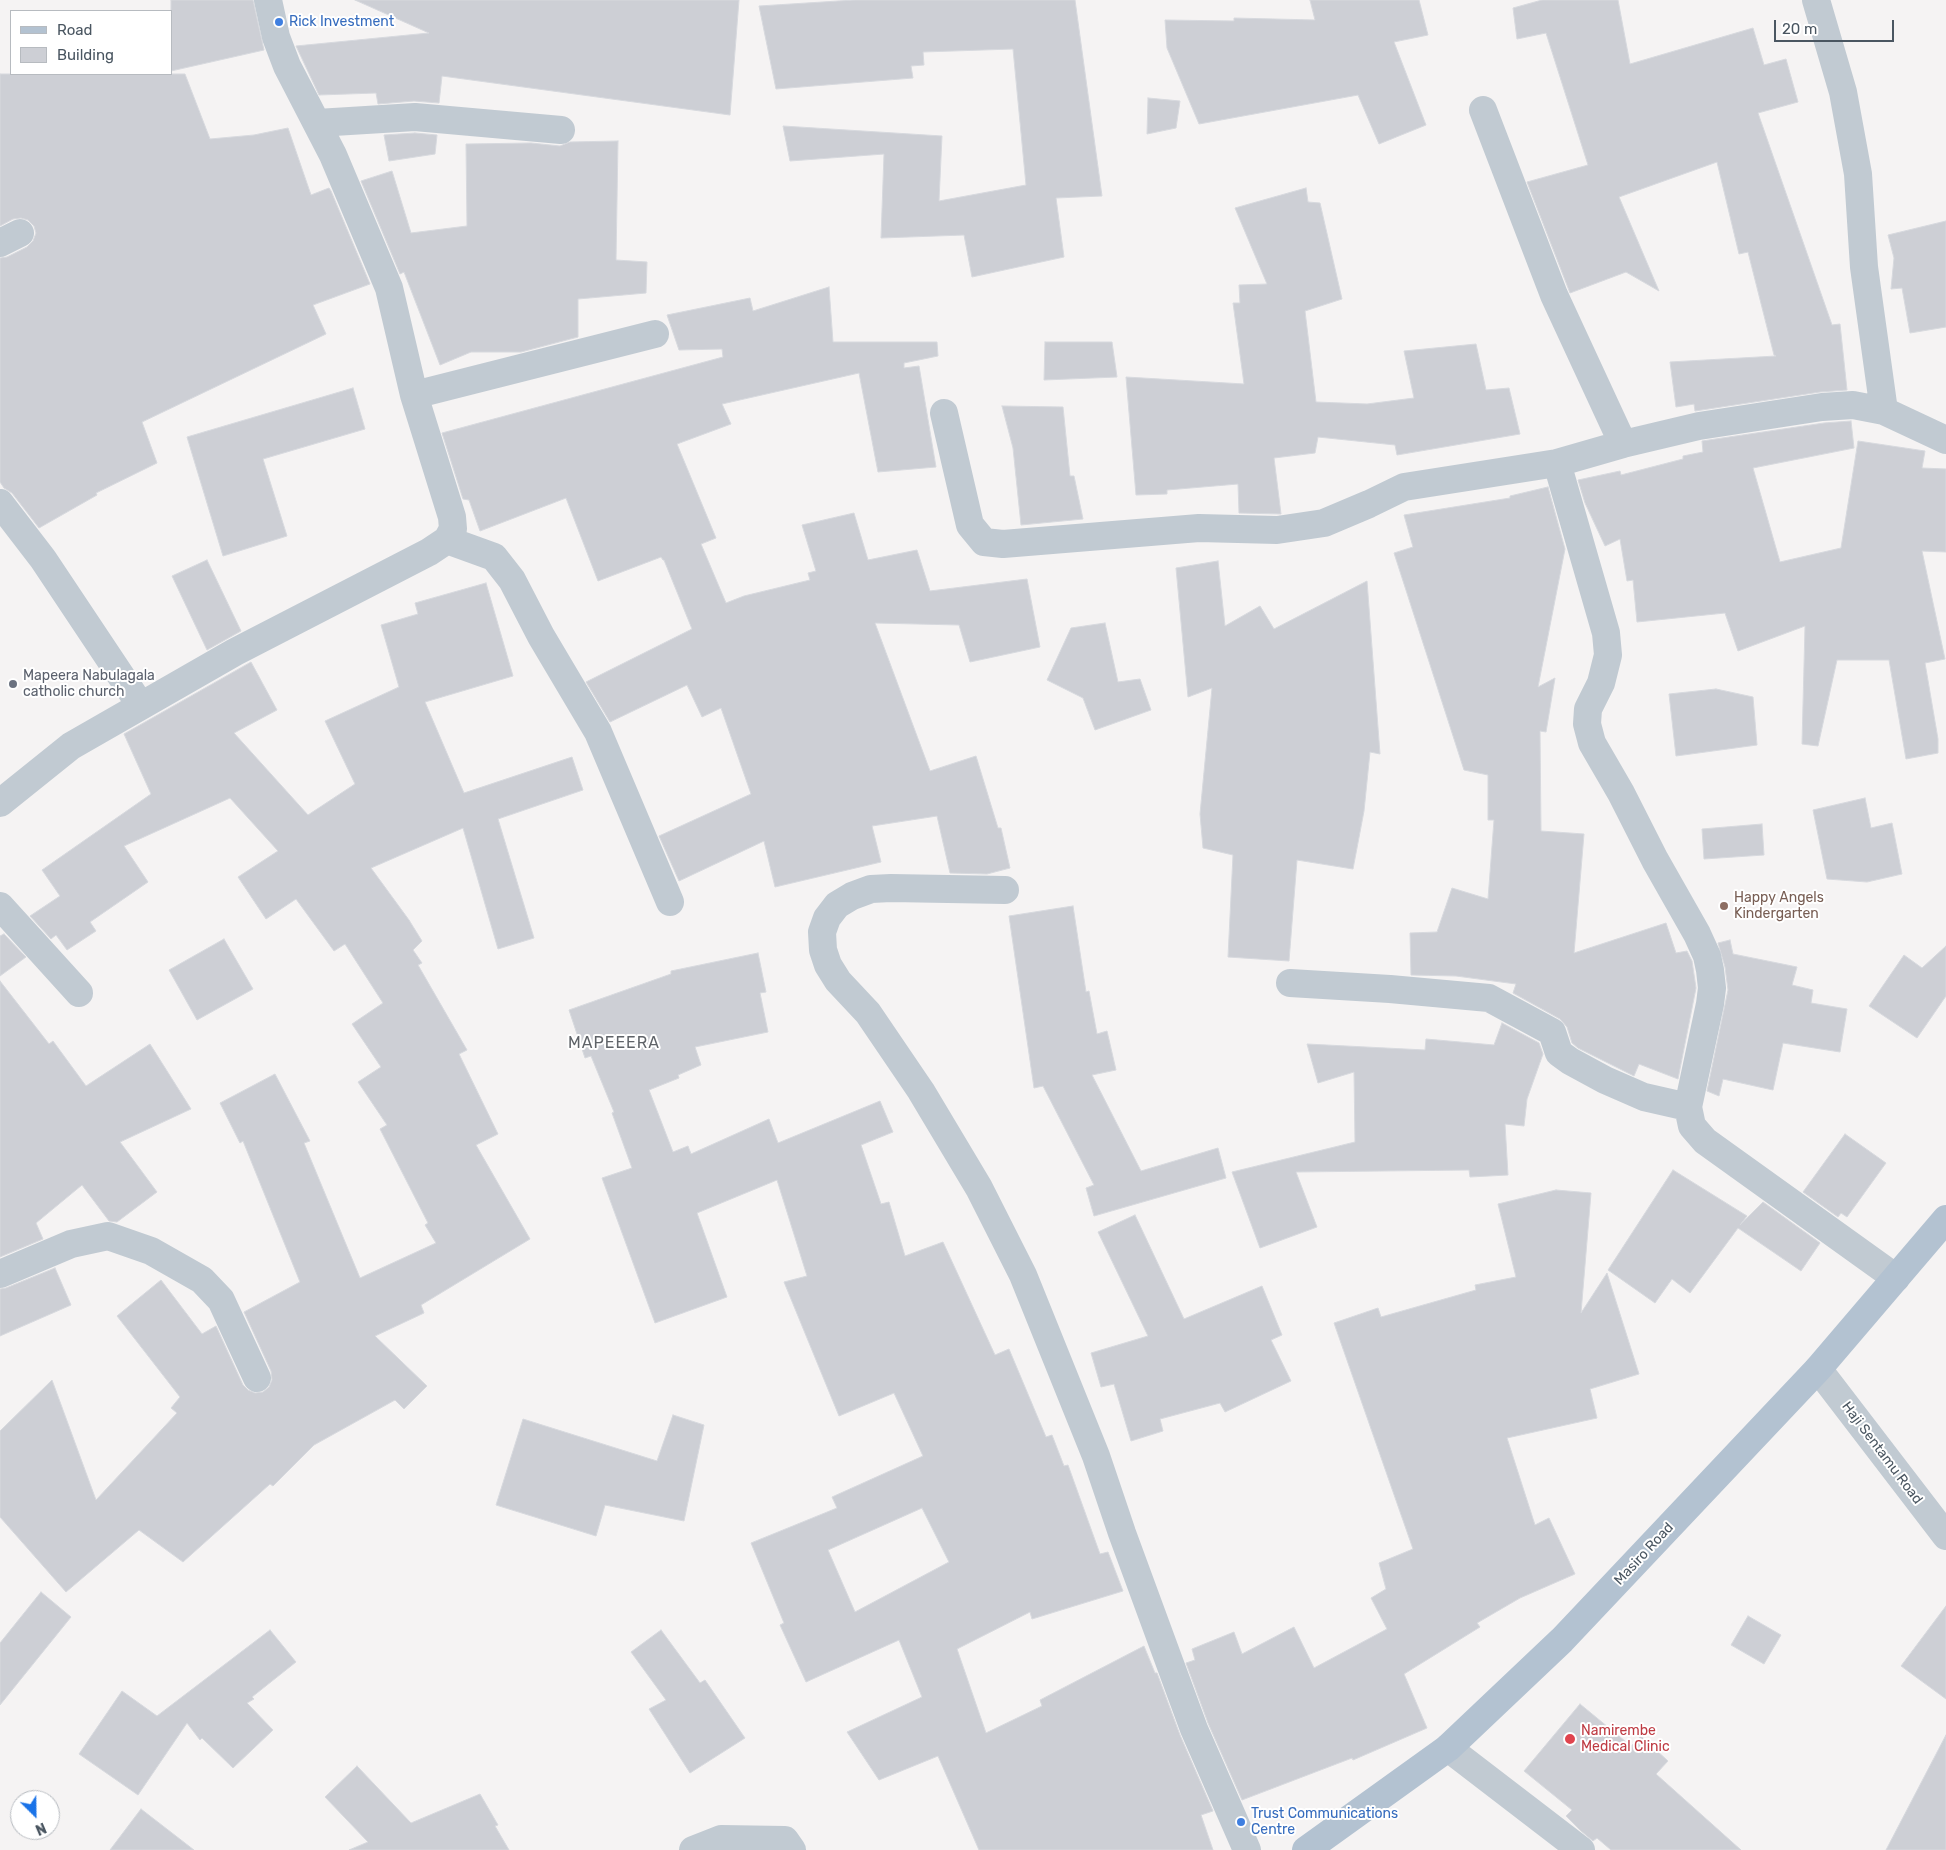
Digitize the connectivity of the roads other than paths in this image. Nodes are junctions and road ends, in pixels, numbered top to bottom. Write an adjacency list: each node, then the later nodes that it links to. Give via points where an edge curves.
1 (268, 0): 4 (street, via 287,66)
2 (1816, 0): 8 (street, via 1843,92 1858,174 1864,267)
3 (1483, 110): 11 (street, via 1554,295)
4 (317, 123): 5 (street, via 415,117); 7 (street, via 389,288)
5 (561, 130)
6 (655, 334): 7 (street)
7 (414, 395): 14 (street, via 452,518)
8 (1884, 412): 10 (street); 11 (street, via 1853,405 1822,406 1699,426)
9 (944, 413): 12 (street, via 970,525 984,542 1003,544 1199,528 1276,530 1324,523 1404,487)
10 (1946, 440)
11 (1623, 444): 12 (street)
12 (1557, 463): 22 (street, via 1606,633 1608,655 1601,683 1588,708 1587,724 1592,743 1697,934 1710,970 1710,1004)
13 (0, 503): 15 (street, via 43,559)
14 (447, 540): 15 (street); 18 (street, via 494,557 512,580 598,732)
15 (140, 706): 16 (street, via 71,746)
16 (0, 803)
17 (1006, 890): 32 (street, via 870,889 837,905 822,932 823,950 838,981 868,1013 921,1091 979,1188 1023,1275 1096,1456 1194,1729)
18 (670, 902)
19 (0, 906): 21 (street)
20 (1290, 983): 22 (street, via 1489,998 1552,1032 1559,1053 1570,1061 1644,1097)
21 (79, 993)
22 (1688, 1107): 25 (street, via 1692,1126 1705,1141)
23 (1946, 1219): 25 (main road, Masiro Road)
24 (0, 1274): 27 (street, via 71,1244 108,1236 151,1251 202,1280 221,1300)
25 (1896, 1278): 26 (main road, Masiro Road)
26 (1818, 1369): 28 (street, Haji Sentamu Road); 29 (main road, Masiro Road, via 1562,1640)
27 (257, 1378)
28 (1946, 1536)
29 (1448, 1748): 33 (main road, Masiro Road); 34 (street)
30 (694, 1850): 31 (street, via 721,1839 785,1840)
31 (792, 1850)
32 (1247, 1850)
33 (1306, 1850)
34 (1581, 1850)

